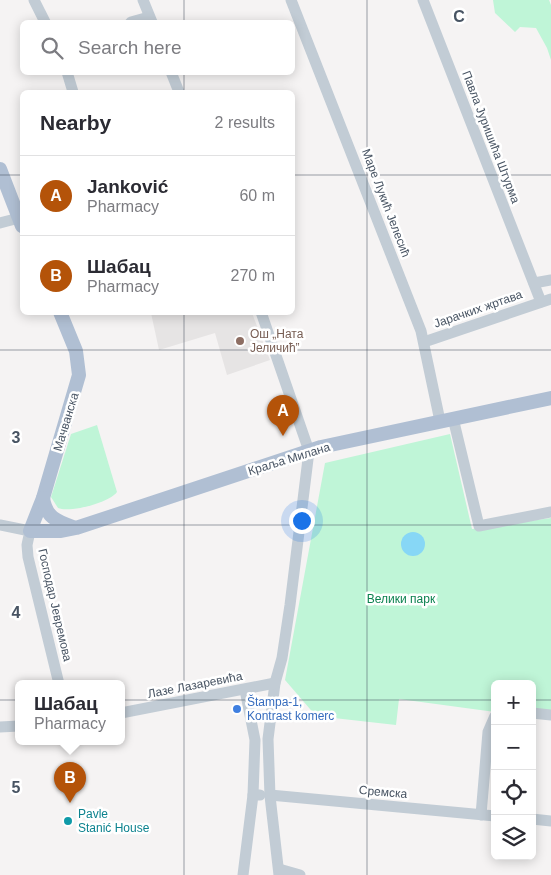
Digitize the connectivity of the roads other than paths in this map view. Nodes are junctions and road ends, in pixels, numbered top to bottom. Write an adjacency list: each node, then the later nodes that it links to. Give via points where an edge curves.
1 (34, 0): 5 (street)
2 (143, 0): 6 (street)
3 (290, 0): 20 (street, Маре Лукић Јелесић)
4 (423, 0): 16 (street, Павла Јуришића Штурма)
5 (44, 20)
6 (150, 20)
7 (68, 75): 9 (street)
8 (172, 75): 10 (street)
9 (72, 90)
10 (178, 90)
11 (0, 169): 12 (main road)
12 (20, 219)
13 (20, 222): 14 (street)
14 (0, 223)
15 (551, 280): 16 (street, Јарачких жртава)
16 (534, 283): 17 (street, Јарачких жртава)
17 (546, 301): 20 (street, Јарачких жртава)
18 (61, 315): 24 (main road, Мачванска, via 76,351 79,375)
19 (262, 315): 23 (street)
20 (424, 342): 22 (street, Маре Лукић Јелесић)
21 (551, 398): 22 (main road, Краља Милана)
22 (446, 419): 23 (main road, Краља Милана); 25 (street, Маре Лукић Јелесић, via 479,526)
23 (309, 451): 27 (main road, Краља Милана); 30 (street, via 290,605)
24 (43, 498): 27 (main road, via 47,514); 28 (main road, Мачванска)
25 (551, 512)
26 (0, 525): 28 (street)
27 (76, 528): 28 (main road, Краља Милана)
28 (30, 531): 29 (street, Господар Јевремова, via 28,557)
29 (58, 680)
30 (275, 683): 31 (street, Лазе Лазаревића); 39 (street, via 268,752)
31 (245, 690): 32 (street, Лазе Лазаревића); 38 (street, via 255,740)
32 (125, 712)
33 (536, 713): 34 (street)
34 (551, 715)
35 (491, 725): 40 (street)
36 (0, 726): 37 (street)
37 (15, 726)
38 (253, 794): 39 (street, Сремска); 45 (street)
39 (270, 796): 40 (street, Сремска); 44 (street)
40 (481, 815): 41 (street, Сремска)
41 (491, 816)
42 (536, 819): 43 (street)
43 (551, 821)
44 (279, 872): 46 (street)
45 (243, 875)
46 (300, 875)

